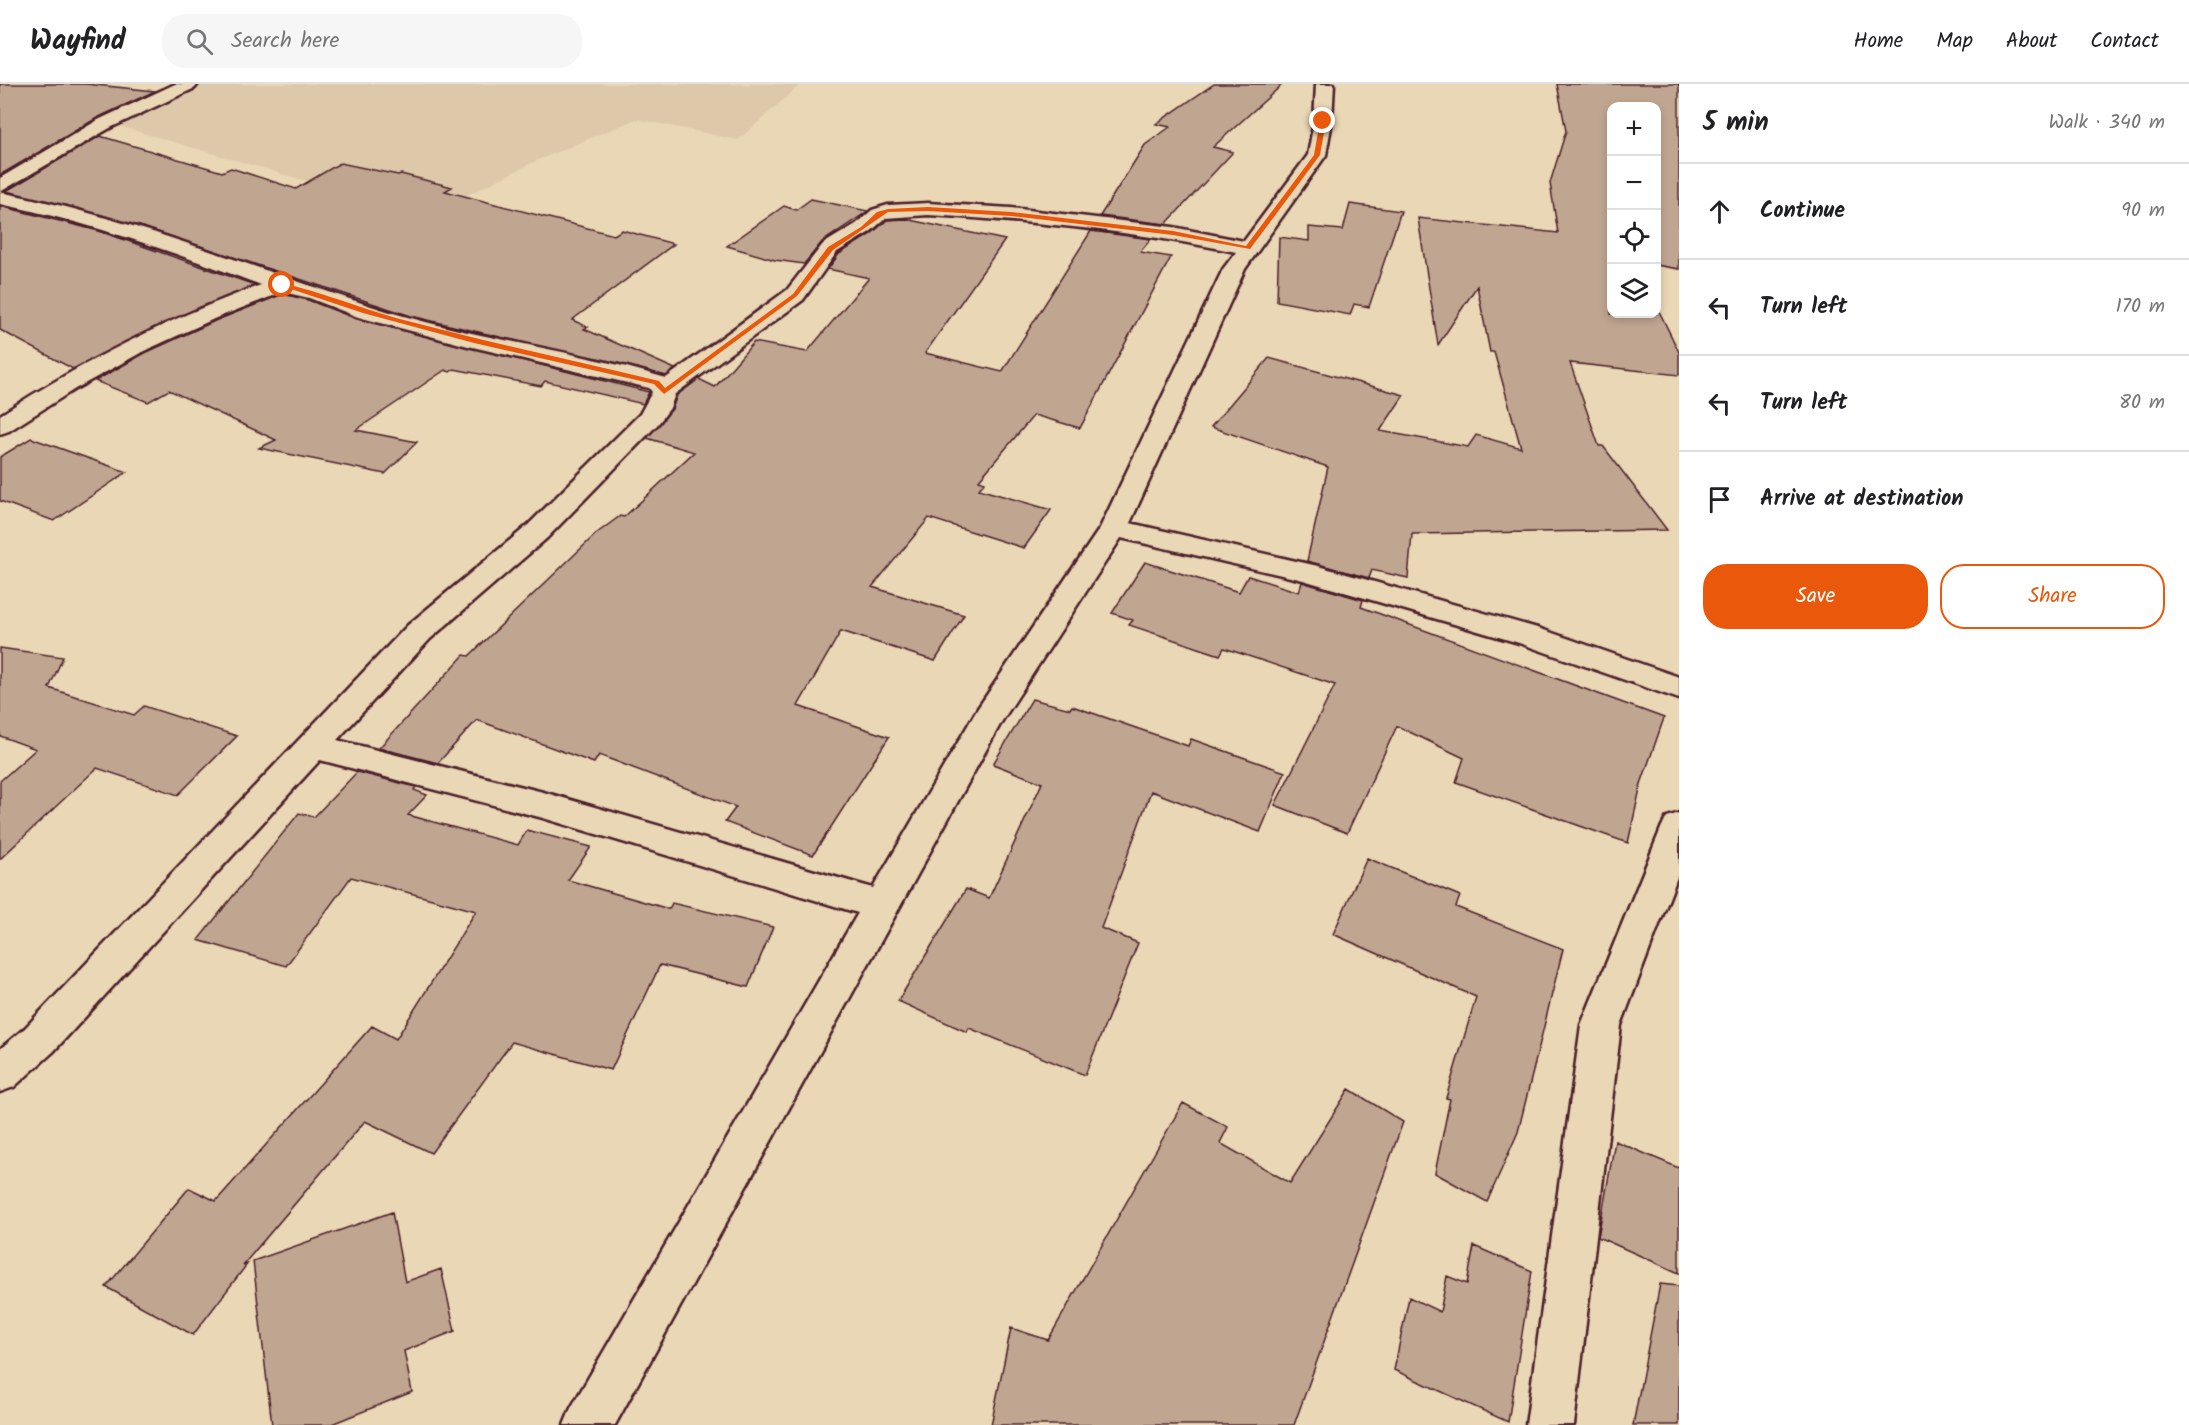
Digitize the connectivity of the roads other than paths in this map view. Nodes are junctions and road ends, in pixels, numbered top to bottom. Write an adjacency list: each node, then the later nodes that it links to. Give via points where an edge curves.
1 (189, 84): 3 (street, via 104,124)
2 (1325, 84): 5 (street, via 1317,155)
3 (0, 186)
4 (0, 198): 6 (street, via 51,208 171,244)
5 (1248, 248): 7 (street, via 1173,233 1011,214 888,211 830,248 795,295); 9 (street, via 1234,269)
6 (282, 285): 7 (street, via 476,341 657,383); 8 (street, via 131,349 78,376)
7 (664, 392): 11 (street, via 658,408 601,468 537,532 419,632)
8 (0, 426)
9 (1114, 528): 10 (street, via 1308,572 1530,636); 13 (street, via 990,717)
10 (1679, 688)
11 (313, 746): 13 (street, via 543,805); 14 (street, via 39,1040)
12 (1679, 826): 16 (street, via 1601,1025)
13 (884, 906): 15 (street)
14 (0, 1074)
15 (588, 1425)
16 (1550, 1425)

